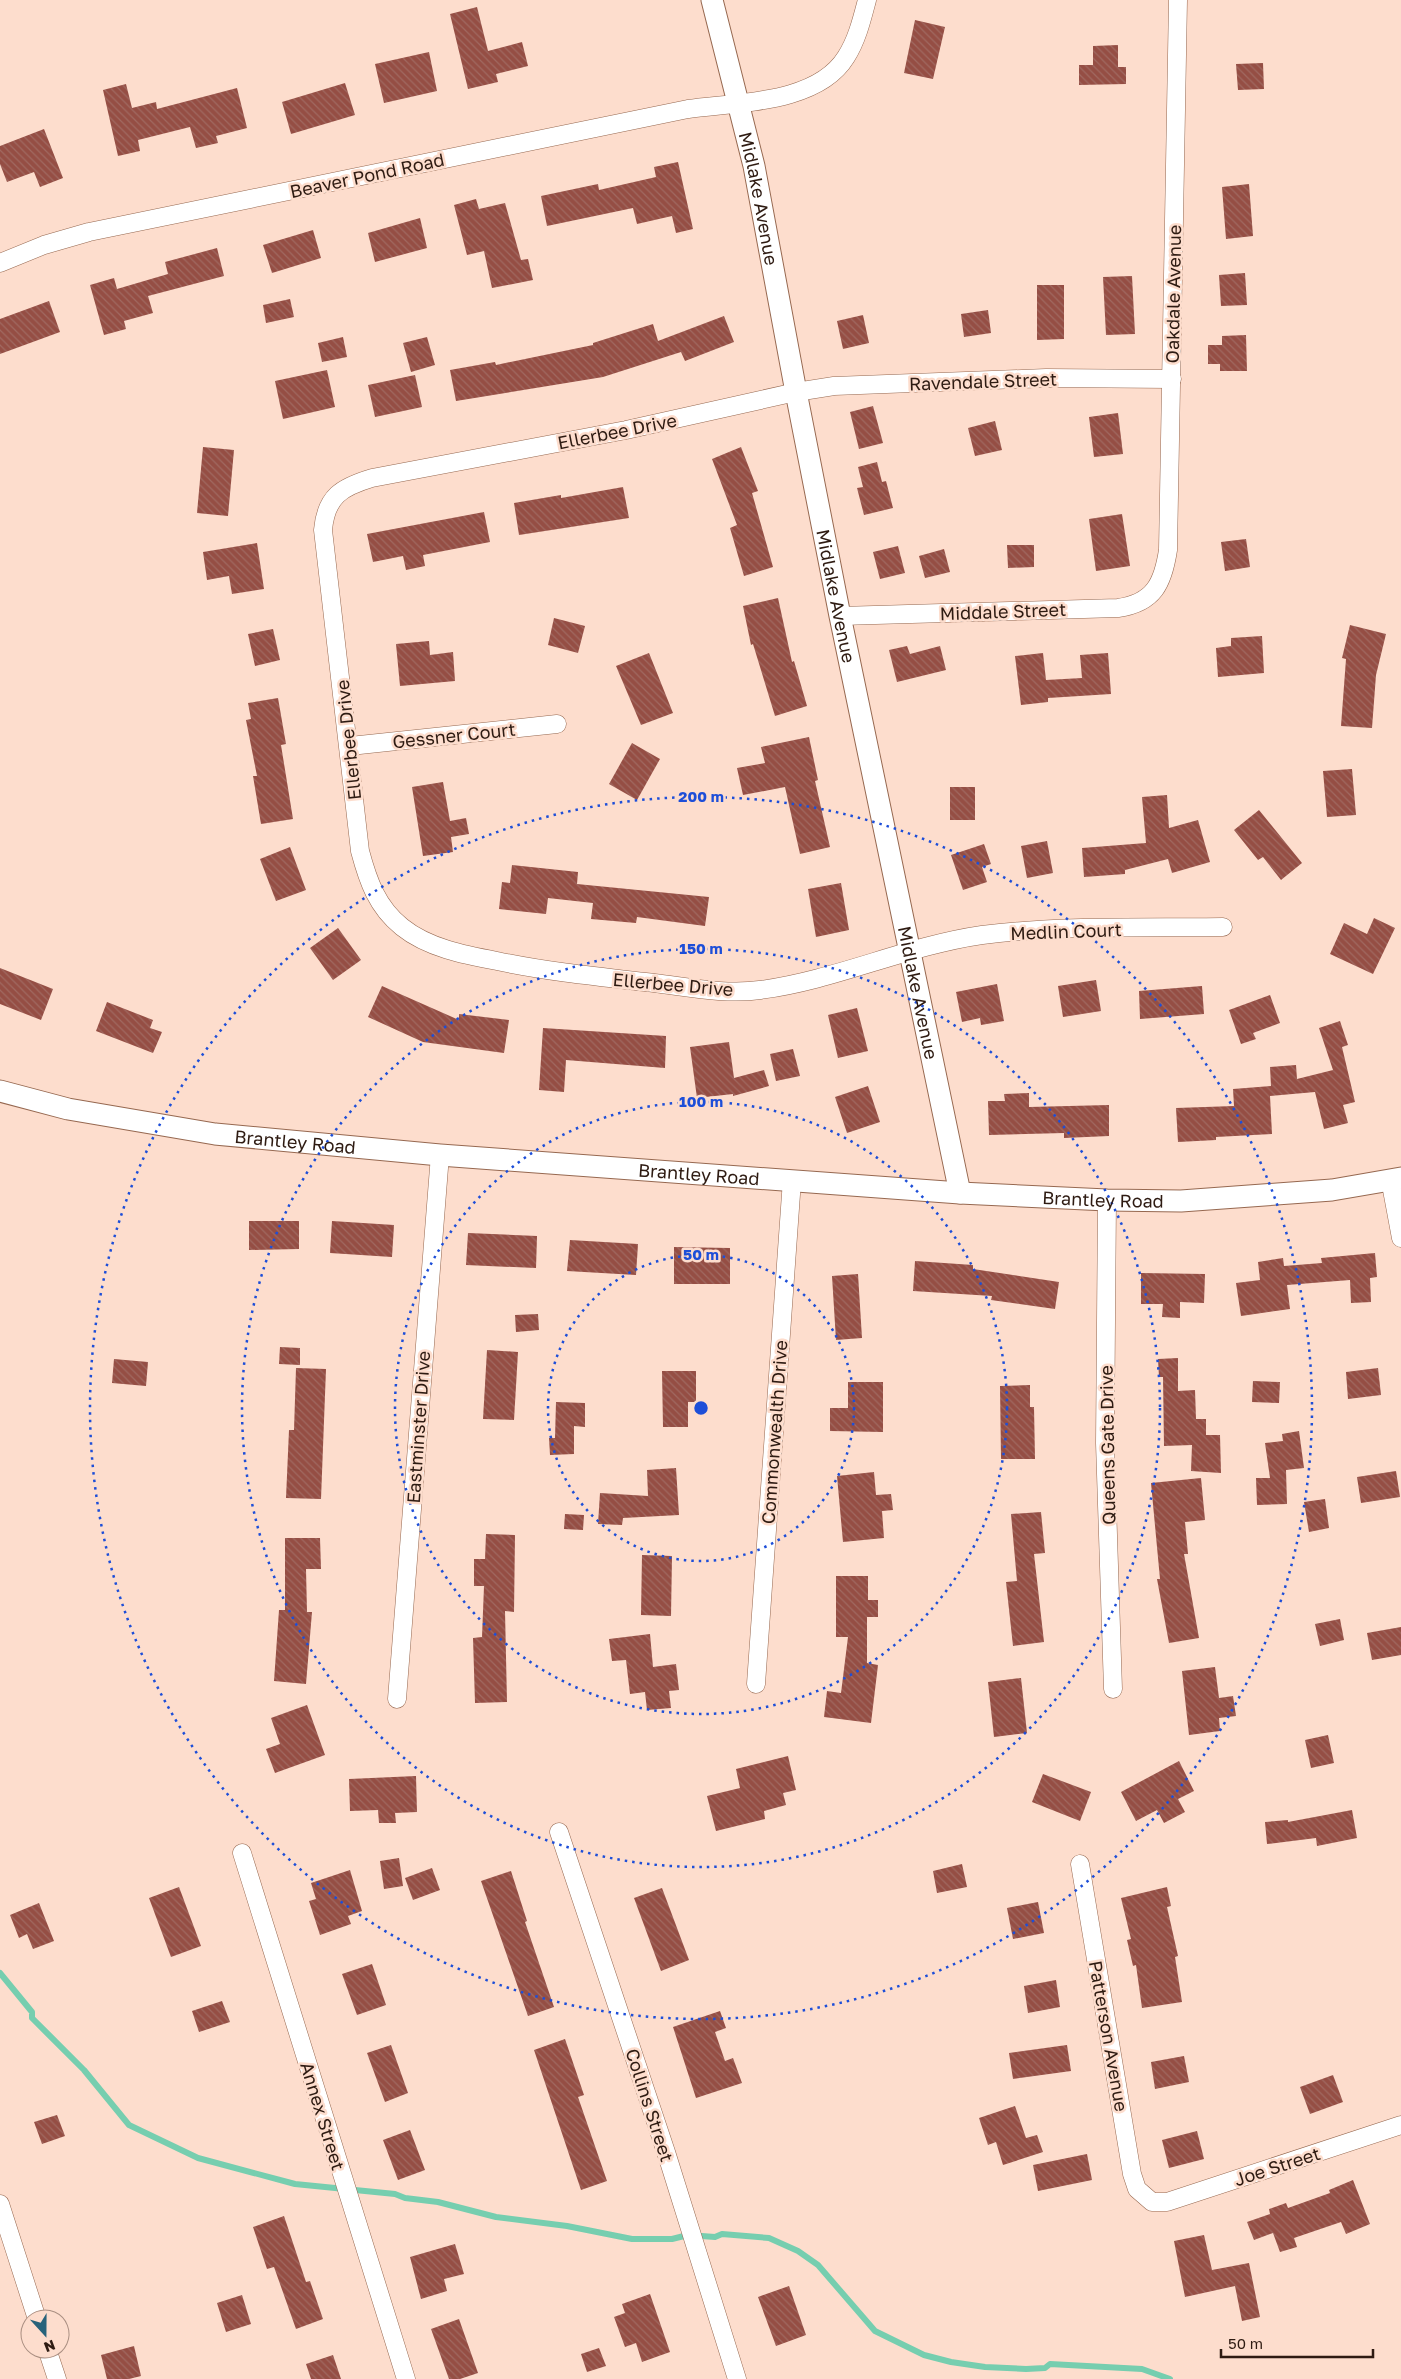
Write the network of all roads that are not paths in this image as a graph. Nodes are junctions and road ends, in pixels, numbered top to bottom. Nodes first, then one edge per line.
1 (712, 0) edge
2 (868, 0) edge
3 (1178, 0) edge
4 (738, 102) junction
5 (0, 264) edge
6 (1172, 379) junction
7 (796, 392) junction
8 (1158, 586) joint
9 (840, 616) junction
10 (558, 724) dead end
11 (350, 746) junction
12 (1224, 928) dead end
13 (910, 951) junction
14 (0, 1091) edge
15 (440, 1155) junction
16 (1396, 1178) edge
17 (792, 1180) junction
18 (960, 1193) junction
19 (1107, 1200) junction
20 (1401, 1238) edge
21 (756, 1684) dead end
22 (1113, 1689) dead end
23 (397, 1699) dead end
24 (559, 1832) dead end
25 (242, 1853) dead end
26 (1080, 1864) dead end
27 (1401, 2125) edge
28 (1152, 2202) joint
29 (0, 2204) edge
30 (4, 2230) edge
31 (33, 2309) edge
32 (50, 2359) edge
33 (56, 2379) edge
34 (406, 2379) edge
35 (736, 2379) edge

1 - 4 street, Midlake Avenue
2 - 4 street, Beaver Pond Road
3 - 6 street, Oakdale Avenue
4 - 5 street, Beaver Pond Road
4 - 7 street, Midlake Avenue
6 - 7 street, Ravendale Street
6 - 8 street, Oakdale Avenue
7 - 9 street, Midlake Avenue
7 - 11 street, Ellerbee Drive
8 - 9 street, Middale Street
9 - 13 street, Midlake Avenue
10 - 11 street, Gessner Court
11 - 13 street, Ellerbee Drive
12 - 13 street, Medlin Court
13 - 18 street, Midlake Avenue
14 - 15 street, Brantley Road
15 - 17 street, Brantley Road
15 - 23 street, Eastminster Drive
16 - 19 street, Brantley Road
16 - 20 street
17 - 18 street, Brantley Road
17 - 21 street, Commonwealth Drive
18 - 19 street, Brantley Road
19 - 22 street, Queens Gate Drive
24 - 35 street, Collins Street
25 - 34 street, Annex Street
26 - 28 street, Patterson Avenue
27 - 28 street, Joe Street
29 - 30 street
30 - 31 street
32 - 33 street

